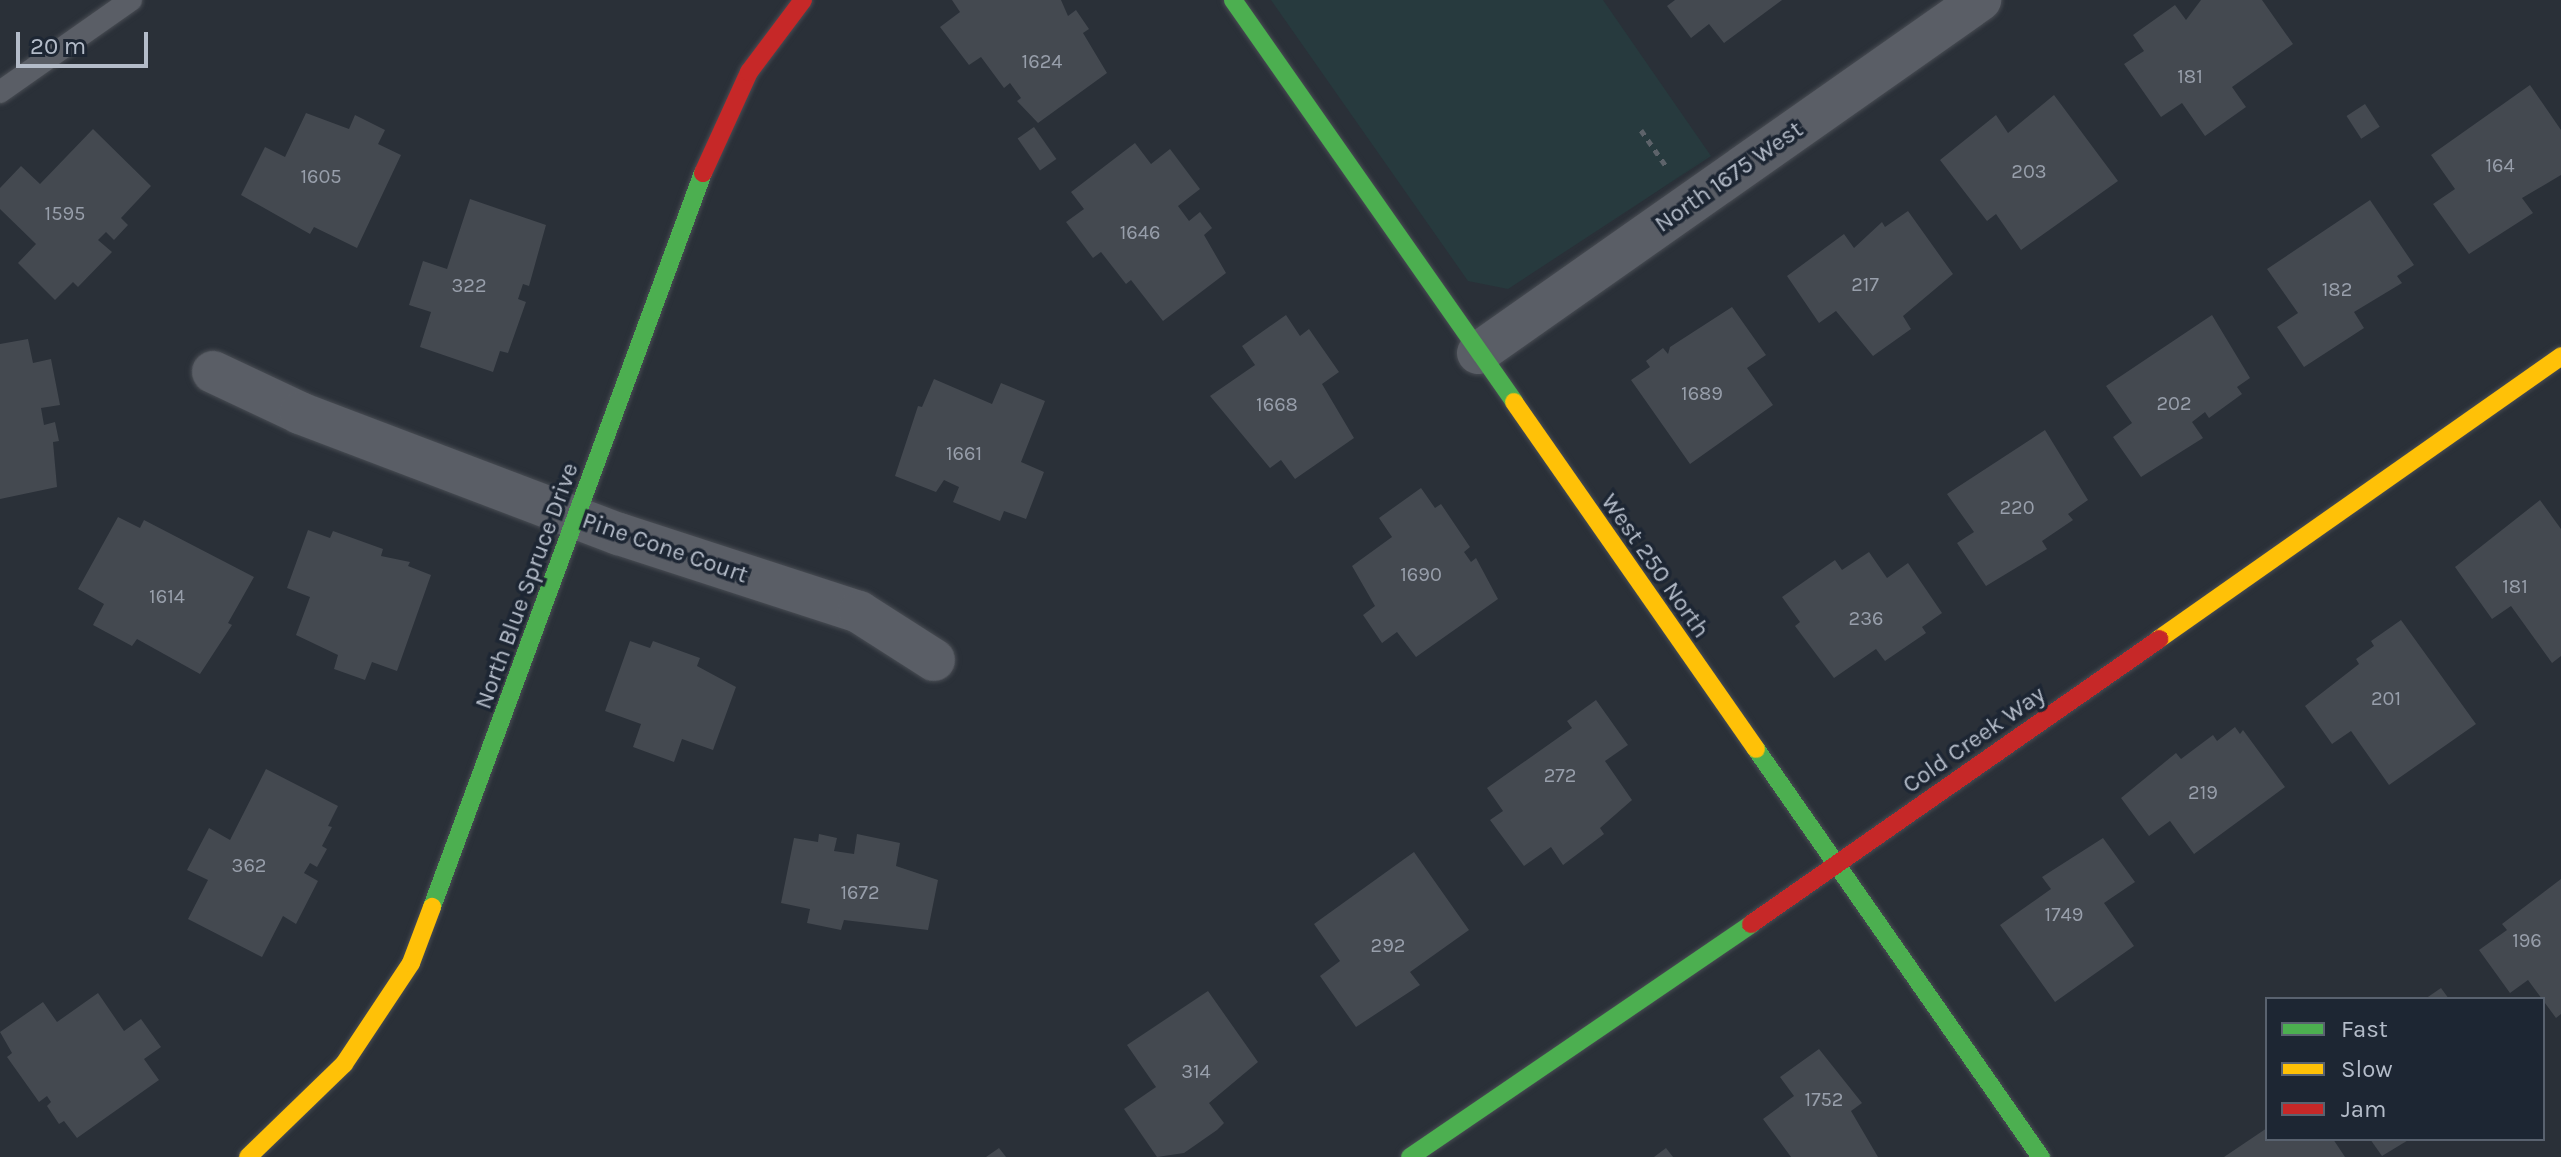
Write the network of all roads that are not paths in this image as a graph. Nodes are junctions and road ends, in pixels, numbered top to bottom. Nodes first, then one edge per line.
1 (131, 0) edge
2 (803, 0) edge
3 (1233, 0) edge
4 (1975, 2) edge
5 (0, 92) edge
6 (1478, 353) junction
7 (2561, 356) edge
8 (213, 372) dead end
9 (580, 519) junction
10 (934, 660) dead end
11 (1836, 866) junction
12 (248, 1157) edge
13 (1410, 1157) edge
14 (2041, 1157) edge

1 - 5 lane
2 - 9 street, North Blue Spruce Drive
3 - 6 street, West 250 North
4 - 6 street, North 1675 West
6 - 11 street, West 250 North
7 - 11 street, Cold Creek Way
8 - 9 street, Pine Cone Court
9 - 10 street, Pine Cone Court
9 - 12 street, North Blue Spruce Drive
11 - 13 street, Cold Creek Way
11 - 14 street, West 250 North

